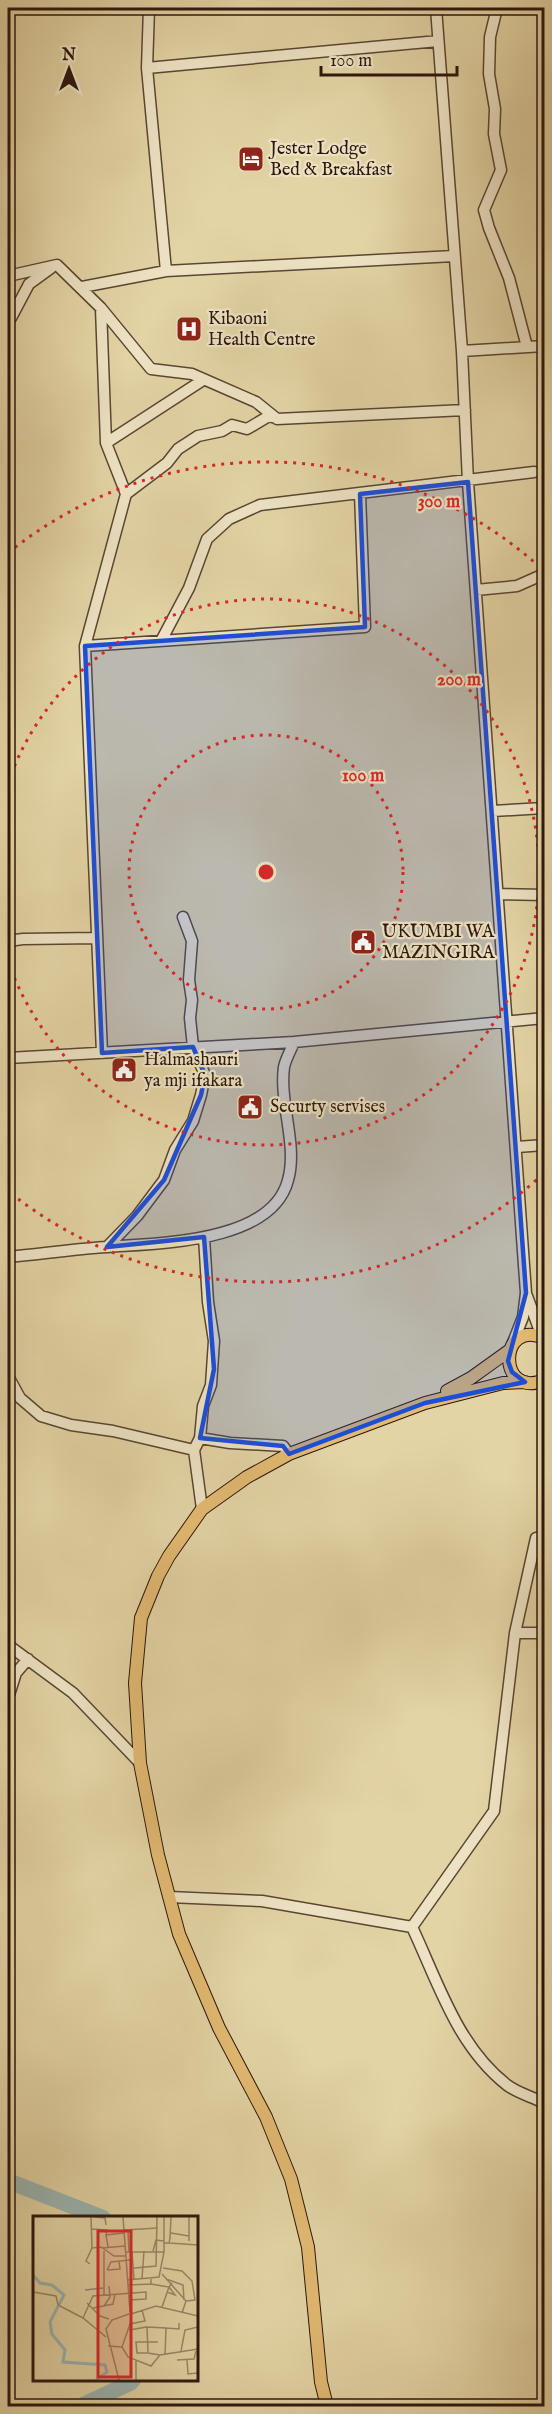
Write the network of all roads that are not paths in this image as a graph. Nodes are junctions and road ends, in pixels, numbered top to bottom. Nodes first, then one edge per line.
1 (149, 8) edge
2 (436, 8) edge
3 (497, 8) edge
4 (438, 41) junction
5 (147, 68) junction
6 (454, 256) junction
7 (57, 265) junction
8 (166, 271) junction
9 (8, 276) edge
10 (81, 287) junction
11 (101, 308) junction
12 (11, 318) dead end
13 (544, 346) edge
14 (527, 347) junction
15 (462, 351) junction
16 (203, 380) junction
17 (465, 410) junction
18 (277, 419) junction
19 (106, 443) junction
20 (534, 472) dead end
21 (468, 482) junction
22 (126, 494) junction
23 (360, 494) junction
24 (544, 574) edge
25 (476, 590) junction
26 (161, 641) junction
27 (85, 646) junction
28 (544, 808) edge
29 (493, 811) junction
30 (498, 894) junction
31 (544, 895) edge
32 (183, 916) dead end
33 (96, 938) junction
34 (8, 941) edge
35 (544, 1018) edge
36 (506, 1021) junction
37 (294, 1042) junction
38 (193, 1047) junction
39 (102, 1053) junction
40 (8, 1058) edge
41 (544, 1145) edge
42 (517, 1147) junction
43 (204, 1237) junction
44 (107, 1247) junction
45 (8, 1257) edge
46 (526, 1293) junction
47 (543, 1338) edge
48 (511, 1348) junction
49 (8, 1376) edge
50 (544, 1380) edge
51 (525, 1382) junction
52 (425, 1403) junction
53 (200, 1438) junction
54 (194, 1450) junction
55 (289, 1454) junction
56 (202, 1509) junction
57 (544, 1536) edge
58 (515, 1633) junction
59 (544, 1633) edge
60 (8, 1645) edge
61 (28, 1659) junction
62 (8, 1698) edge
63 (140, 1763) junction
64 (169, 1897) junction
65 (412, 1927) junction
66 (544, 2103) edge
67 (327, 2406) edge

1 - 5 street
2 - 4 street
3 - 14 street
4 - 5 street
4 - 6 street
5 - 8 street
6 - 8 street
6 - 15 street
7 - 9 street
7 - 10 street
7 - 12 street
8 - 10 street
10 - 11 street
11 - 16 street
11 - 19 street
13 - 14 street
14 - 15 street
15 - 17 street
16 - 18 street
16 - 19 street
17 - 18 street
17 - 21 street
18 - 22 street
19 - 22 street
20 - 21 street
21 - 23 street
21 - 25 street
22 - 27 street
23 - 26 street
23 - 26 street
24 - 25 street
25 - 29 street
26 - 27 street
27 - 33 street
28 - 29 street
29 - 30 street
30 - 31 street
30 - 36 street
32 - 38 street
33 - 34 street
33 - 39 street
35 - 36 street
36 - 37 street
36 - 42 street
37 - 38 street
37 - 43 street
38 - 39 street
38 - 44 street
39 - 40 street
41 - 42 street
42 - 46 street
43 - 44 street
43 - 53 street
44 - 45 street
46 - 47 street
46 - 48 street
47 - 48 main road
48 - 51 main road
48 - 52 main road
49 - 54 street
50 - 51 main road
51 - 52 main road
52 - 55 main road
53 - 54 street
53 - 55 street
54 - 56 street
55 - 56 main road
56 - 63 main road
57 - 58 street
58 - 59 street
58 - 65 street
60 - 61 street
61 - 62 street
61 - 63 street
63 - 64 main road
64 - 65 street
64 - 67 main road
65 - 66 street

